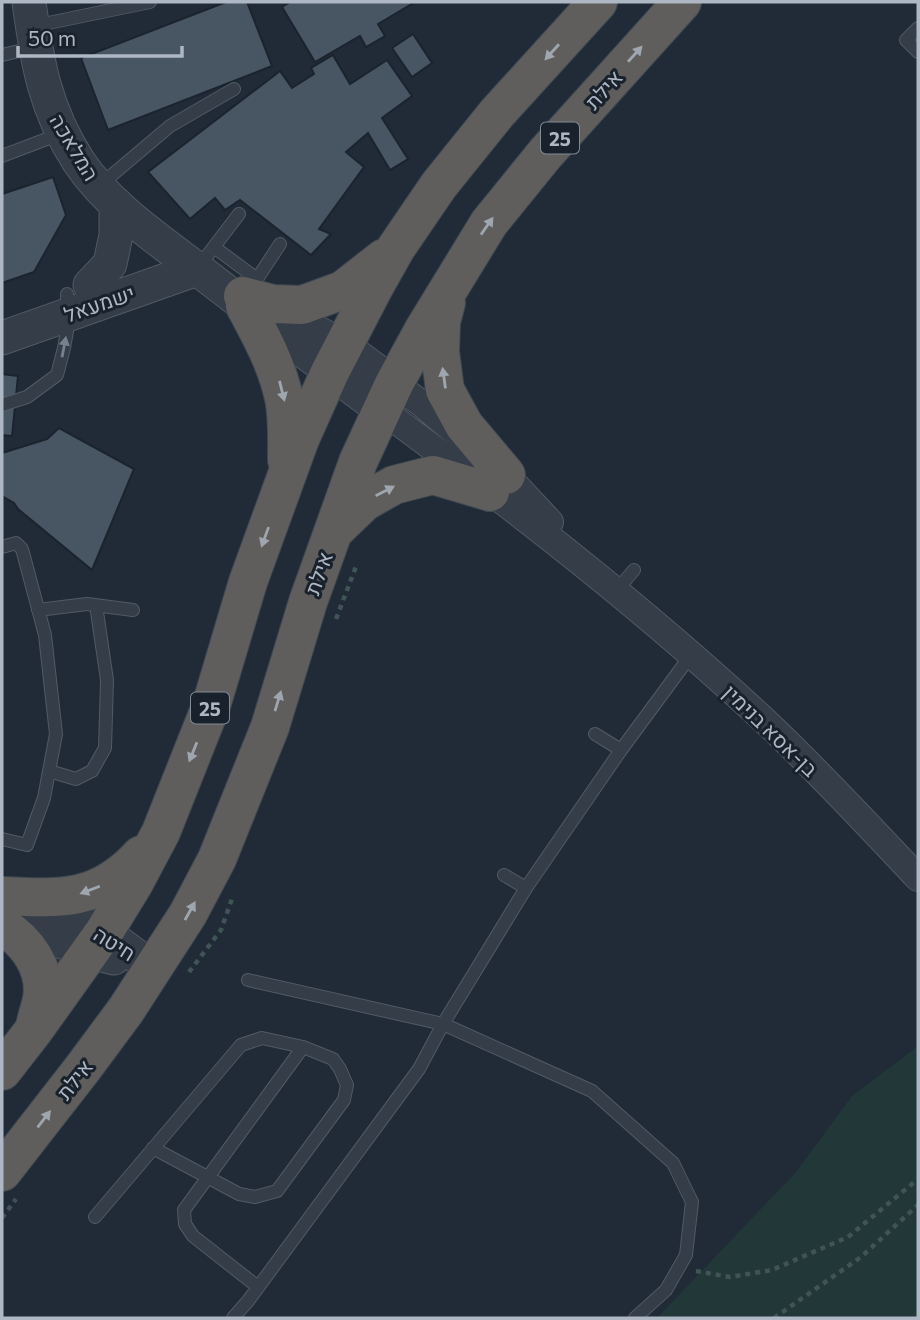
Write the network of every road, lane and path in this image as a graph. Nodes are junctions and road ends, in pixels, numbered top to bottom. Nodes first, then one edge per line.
1 (150, 2) edge
2 (598, 2) edge
3 (682, 2) edge
4 (32, 25) edge
5 (918, 28) edge
6 (918, 52) edge
7 (2, 55) edge
8 (234, 89) dead end
9 (62, 133) junction
10 (2, 156) edge
11 (107, 195) junction
12 (239, 214) dead end
13 (280, 244) dead end
14 (396, 248) junction
15 (215, 276) junction
16 (450, 284) junction
17 (75, 298) junction
18 (2, 318) edge
19 (2, 338) edge
20 (336, 359) junction
21 (388, 397) junction
22 (2, 405) edge
23 (288, 472) junction
24 (498, 484) junction
25 (332, 533) junction
26 (2, 547) edge
27 (634, 570) dead end
28 (616, 592) junction
29 (96, 605) junction
30 (38, 610) junction
31 (133, 610) dead end
32 (691, 655) junction
33 (595, 734) dead end
34 (621, 750) junction
35 (49, 771) junction
36 (161, 832) junction
37 (2, 839) edge
38 (503, 875) dead end
39 (918, 878) edge
40 (526, 888) junction
41 (2, 909) edge
42 (97, 942) junction
43 (154, 969) junction
44 (248, 980) dead end
45 (443, 1024) junction
46 (34, 1030) junction
47 (303, 1047) junction
48 (2, 1071) edge
49 (153, 1148) junction
50 (2, 1172) edge
51 (207, 1178) junction
52 (918, 1179) edge
53 (918, 1205) edge
54 (95, 1217) dead end
55 (678, 1268) junction
56 (258, 1287) junction
57 (233, 1318) edge
58 (635, 1318) edge
59 (774, 1318) edge

1 - 4 lane
2 -> 14 highway, 25
16 -> 3 highway, אילת / 25
4 - 7 lane
4 - 9 street, המלאכה
5 - 6 lane
8 - 11 lane
9 - 10 lane
9 - 11 street, המלאכה
11 - 15 street, המלאכה
11 - 17 street
12 - 15 lane
13 - 15 lane
14 - 15 highway
14 - 20 highway, 25
15 - 17 street, ישמעאל
15 - 20 street, המלאכה
15 -> 23 highway
16 - 21 highway, אילת / 25
24 -> 16 highway
17 - 18 street, ישמעאל
17 - 19 street, ישמעאל
22 -> 17 lane
20 - 21 street, בן-אסא בנימין
20 - 23 highway, 25
21 - 24 street, בן-אסא בנימין
21 - 25 highway, אילת / 25
23 -> 36 highway, 25
25 -> 24 highway
24 - 28 street, בן-אסא בנימין
43 -> 25 highway, אילת / 25
26 - 30 lane
27 - 28 lane
28 - 32 street, בן-אסא בנימין
29 - 30 lane
29 - 31 lane
29 - 35 lane
30 - 35 lane
32 - 34 lane
32 - 39 street, בן-אסא בנימין
33 - 34 lane
34 - 40 lane
35 - 37 lane
36 -> 41 highway
36 - 42 highway, 25
38 - 40 lane
40 - 45 lane
41 - 42 street, חיטה
41 - 46 highway
42 - 43 street, חיטה
42 - 46 highway, 25
50 -> 43 highway, אילת / 25
44 - 45 lane
45 - 55 lane
45 - 56 lane
46 - 48 highway, 25
47 - 49 lane
47 - 51 lane
47 - 51 lane
49 - 51 lane
49 - 54 lane
51 - 56 lane
52 - 55 path
53 - 59 path
55 - 58 lane
56 - 57 lane

